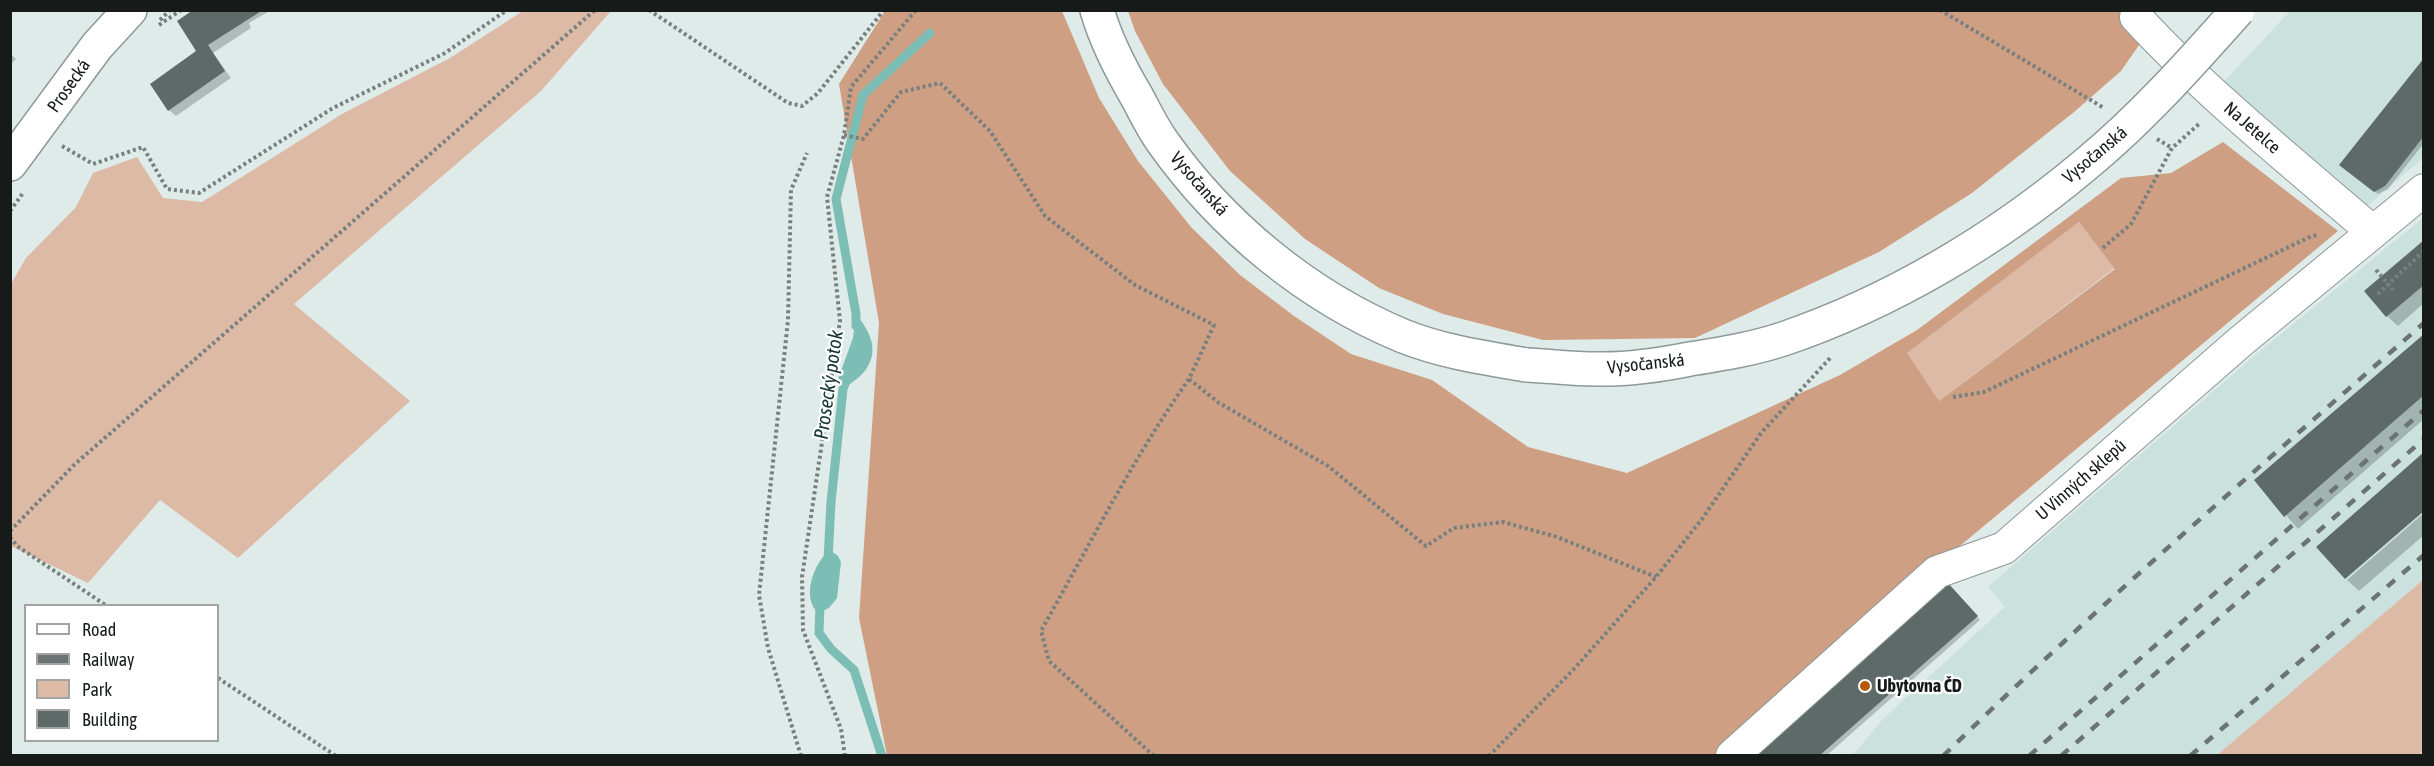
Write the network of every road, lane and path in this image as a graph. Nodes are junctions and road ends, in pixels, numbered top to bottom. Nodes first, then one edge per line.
1 (181, 10) edge
2 (507, 10) edge
3 (595, 10) edge
4 (650, 10) edge
5 (884, 10) edge
6 (905, 10) edge
7 (916, 10) edge
8 (1097, 10) edge
9 (1940, 10) edge
10 (2238, 10) edge
11 (910, 17) junction
12 (2136, 17) dead end
13 (143, 19) edge
14 (2224, 103) junction
15 (2096, 116) dead end
16 (843, 135) junction
17 (57, 144) dead end
18 (807, 153) dead end
19 (10, 164) edge
20 (2424, 189) edge
21 (2373, 232) junction
22 (2322, 235) dead end
23 (2103, 248) dead end
24 (2424, 251) edge
25 (2388, 284) junction
26 (2393, 290) dead end
27 (2378, 294) dead end
28 (1839, 349) dead end
29 (1189, 379) junction
30 (1953, 397) dead end
31 (10, 531) edge
32 (10, 537) edge
33 (1656, 577) junction
34 (104, 604) edge
35 (219, 679) edge
36 (336, 756) edge
37 (801, 756) edge
38 (845, 756) edge
39 (1154, 756) edge
40 (1489, 756) edge
41 (1732, 756) edge

1 - 13 path
2 - 17 path
3 - 31 path
4 - 5 path
6 - 11 path
7 - 11 path
8 - 10 main road, Vysočanská, bridge
9 - 15 path
11 - 16 path
12 - 14 street, Na Jetelce
13 - 19 main road, Prosecká
14 - 21 street, Na Jetelce
14 - 23 path
16 - 29 path
16 - 38 path
18 - 37 path
20 - 21 street, U Vinných sklepů
21 - 41 street, U Vinných sklepů
22 - 30 path
24 - 25 path
25 - 26 path
25 - 27 path
28 - 33 path
29 - 33 path
29 - 39 path
32 - 34 path
33 - 40 path
35 - 36 path

